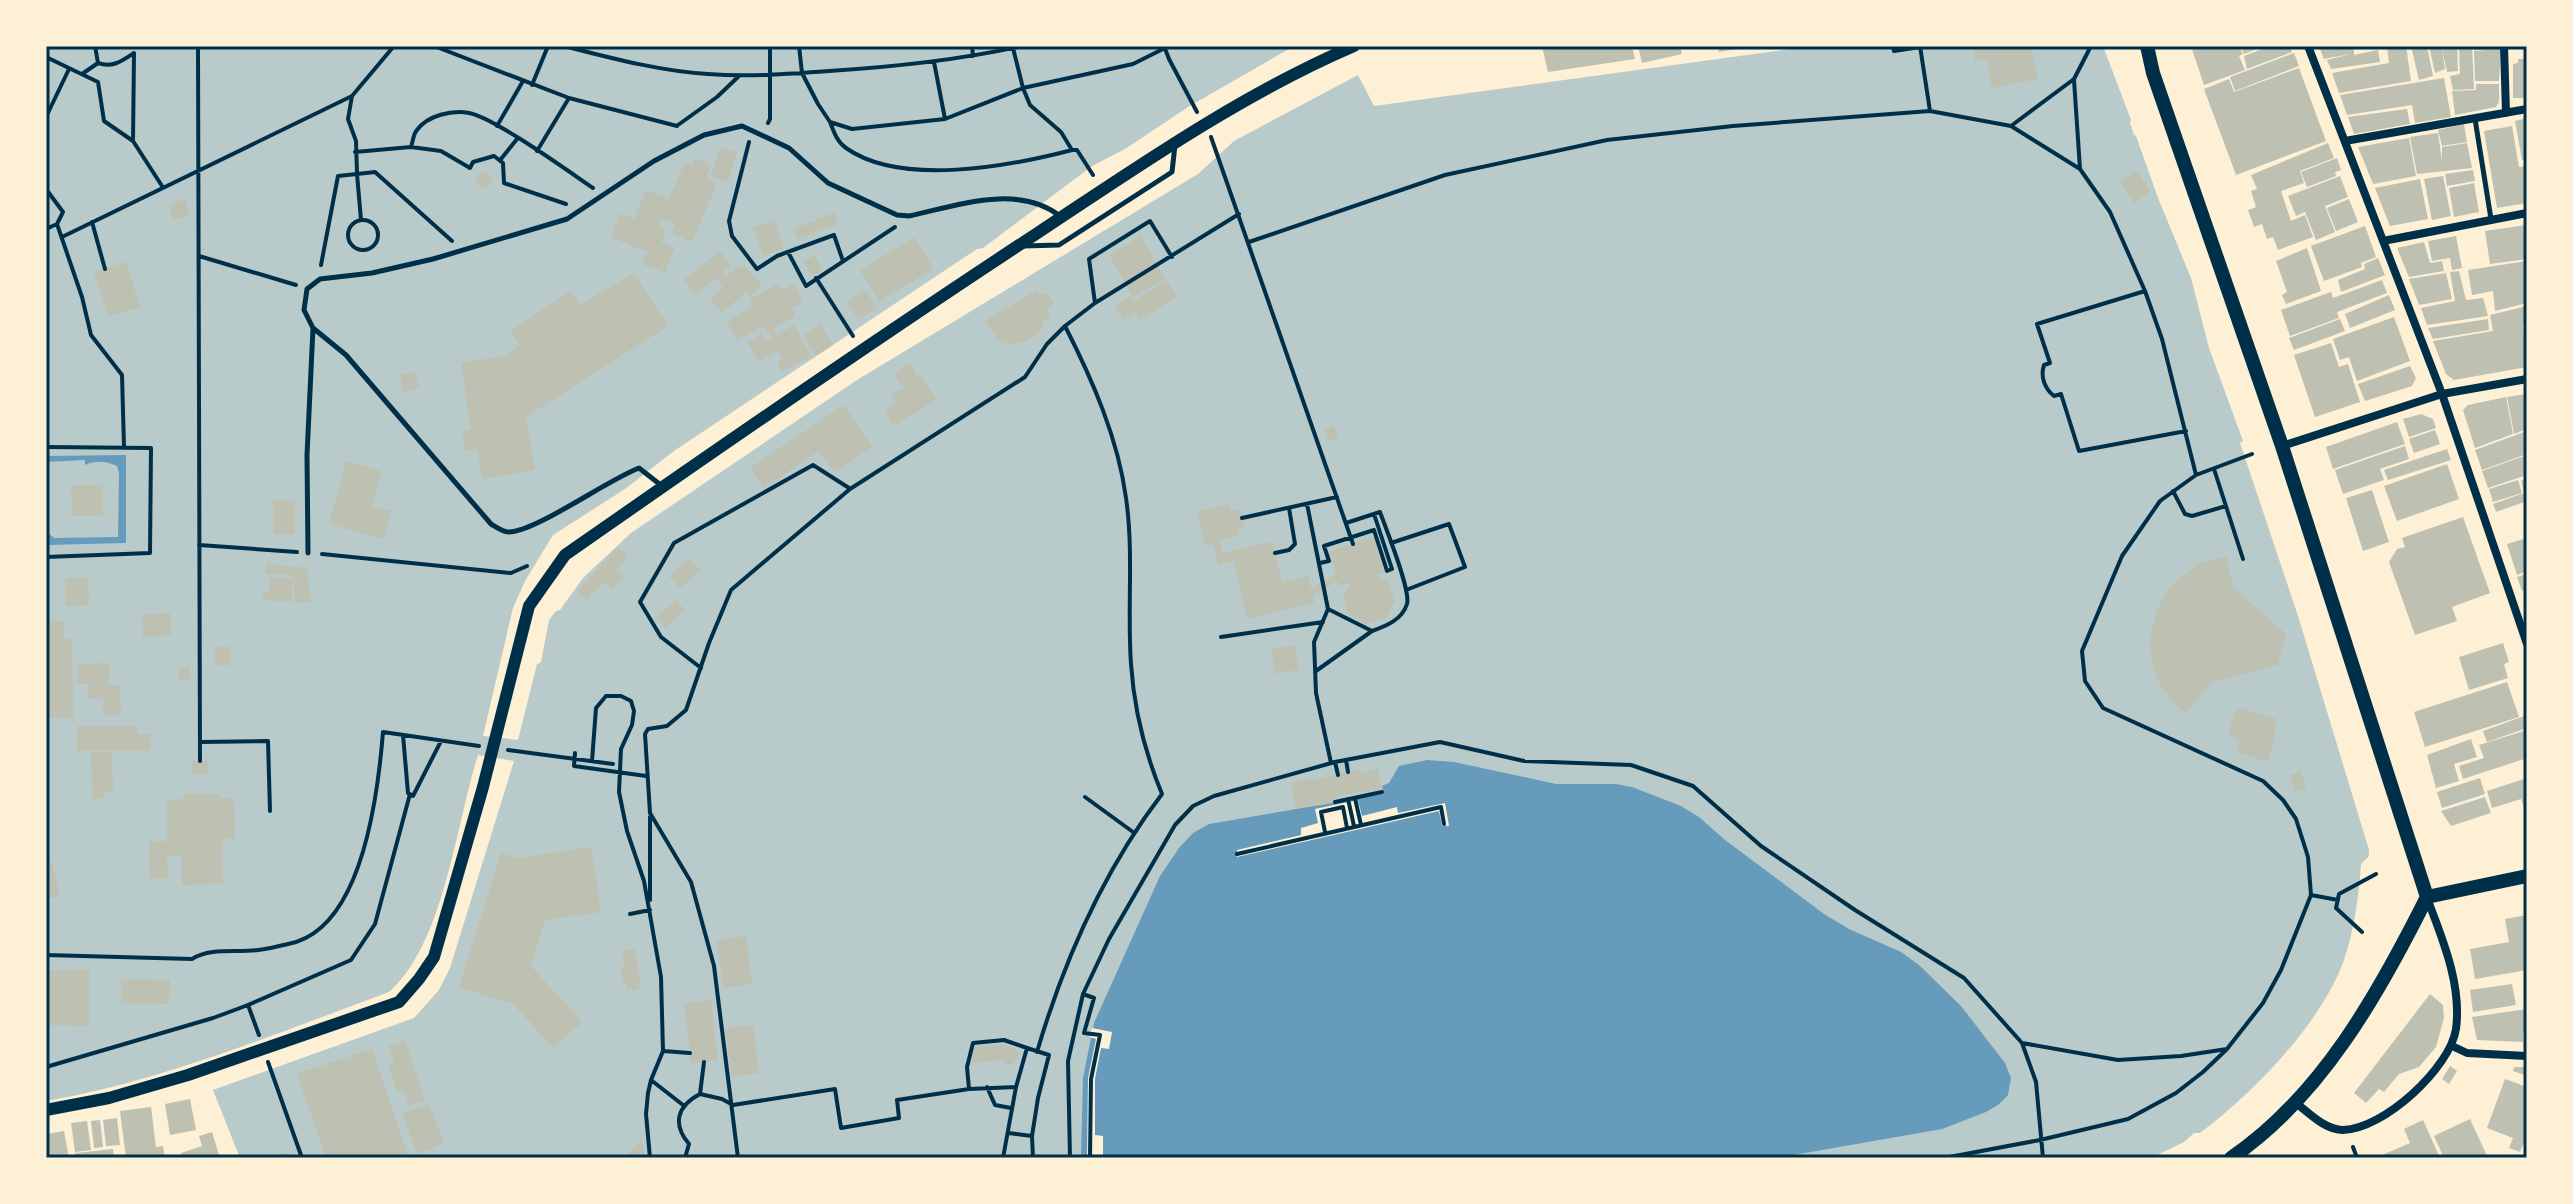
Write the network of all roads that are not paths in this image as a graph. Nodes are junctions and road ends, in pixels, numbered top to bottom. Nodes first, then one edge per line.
1 (1354, 46) edge
2 (2147, 46) edge
3 (2308, 46) edge
4 (2504, 46) edge
5 (2527, 109) edge
6 (2506, 113) junction
7 (2475, 118) junction
8 (2345, 141) junction
9 (1175, 145) junction
10 (2527, 213) edge
11 (1061, 217) junction
12 (2492, 220) junction
13 (2383, 241) junction
14 (1015, 247) junction
15 (313, 328) junction
16 (2527, 379) edge
17 (2442, 394) junction
18 (2282, 446) junction
19 (662, 486) junction
20 (308, 553) road end
21 (2527, 609) edge
22 (2516, 612) junction
23 (2527, 644) edge
24 (2527, 876) edge
25 (2427, 897) junction
26 (2452, 1046) junction
27 (2527, 1056) edge
28 (2296, 1103) junction
29 (46, 1110) edge
30 (2231, 1158) edge

1 - 9 street
2 - 18 main road
3 - 8 street
4 - 6 street
5 - 6 street
6 - 7 street
7 - 8 street
7 - 12 lane
8 - 13 street
9 - 11 street
9 - 14 lane
10 - 12 street
11 - 14 street
11 - 15 lane
12 - 13 street
13 - 17 street
14 - 19 street
15 - 19 lane
15 - 20 lane
16 - 17 street
17 - 18 street
17 - 22 street
18 - 25 main road
19 - 29 street
21 - 22 street
22 - 23 street
24 - 25 main road
25 - 26 street
25 - 28 main road
26 - 27 street
26 - 28 street
28 - 30 main road

